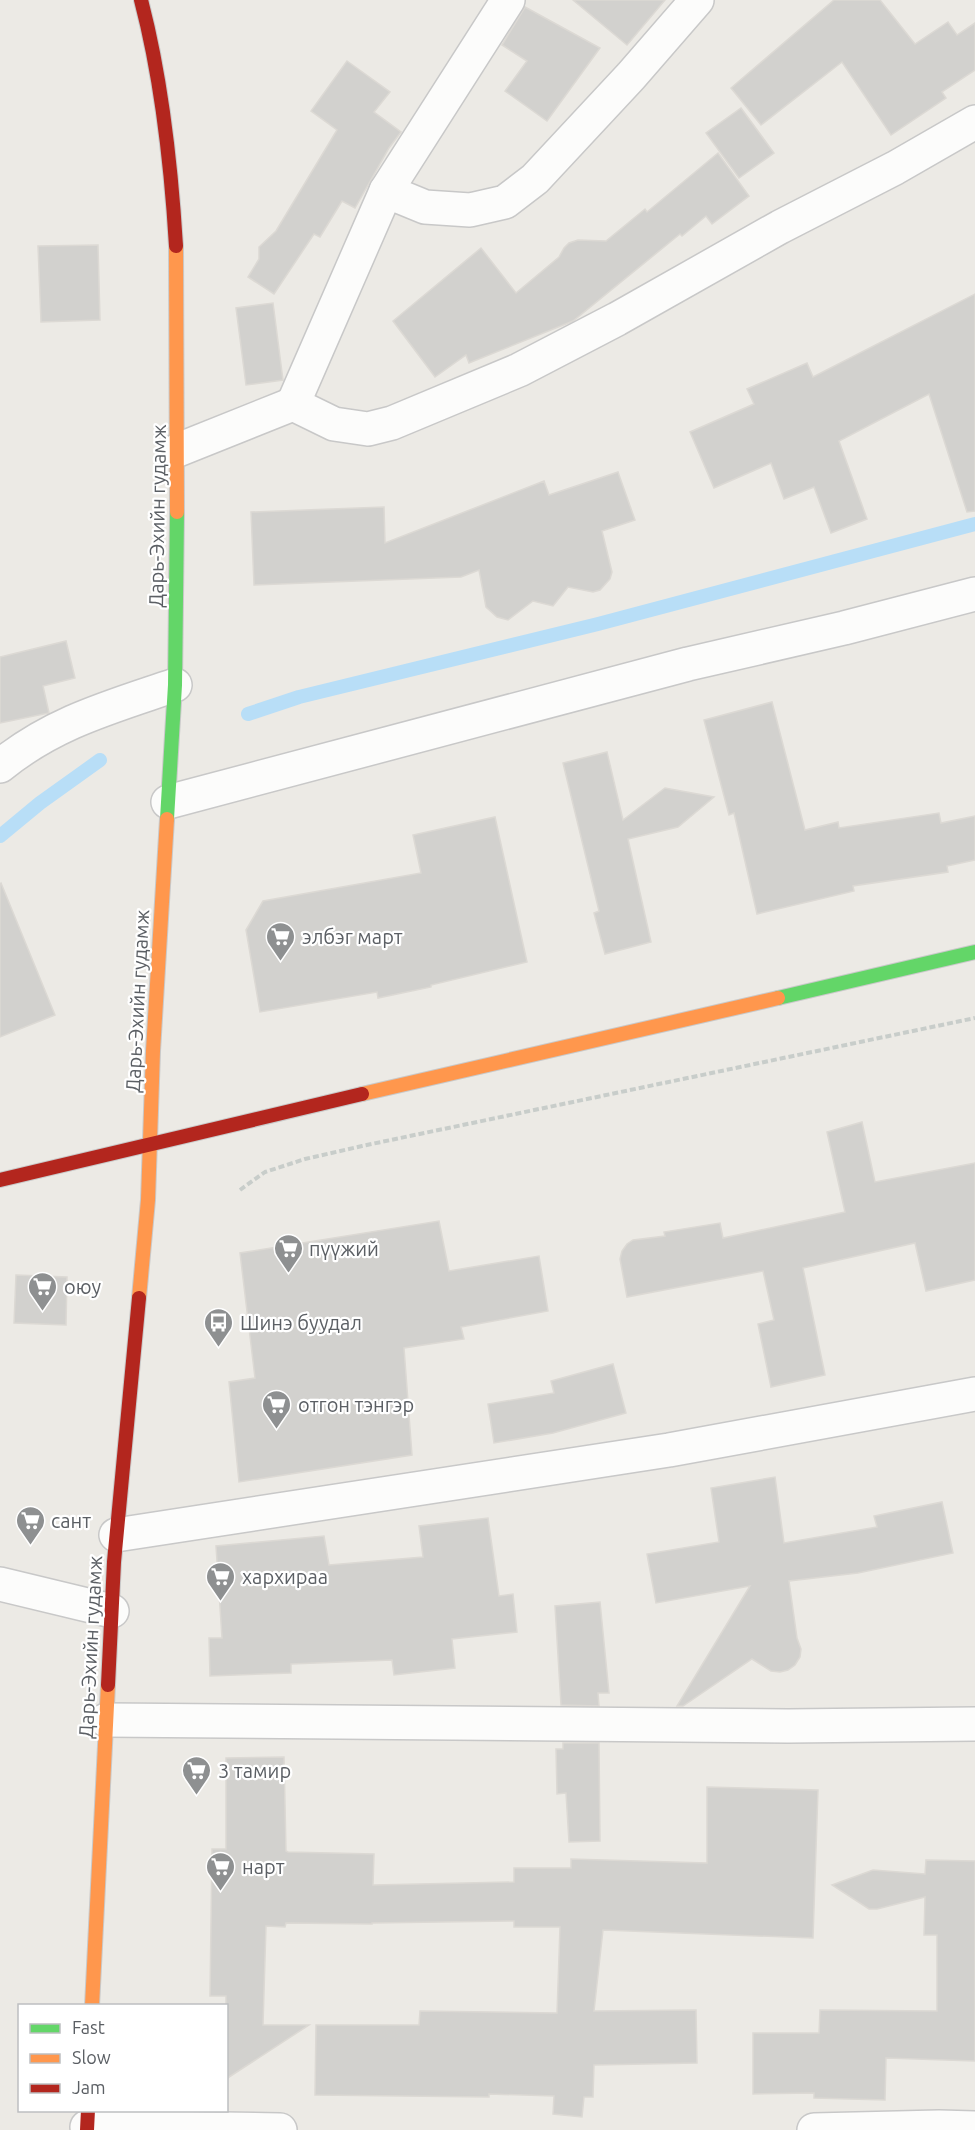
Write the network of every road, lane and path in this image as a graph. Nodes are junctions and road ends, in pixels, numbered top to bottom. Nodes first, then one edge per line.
1 (141, 0) edge
2 (508, 0) edge
3 (698, 0) edge
4 (975, 122) edge
5 (386, 191) junction
6 (293, 404) junction
7 (178, 450) junction
8 (975, 594) edge
9 (174, 685) junction
10 (0, 766) edge
11 (168, 802) junction
12 (975, 952) edge
13 (975, 1018) edge
14 (150, 1143) junction
15 (0, 1180) edge
16 (240, 1190) dead end
17 (975, 1394) edge
18 (116, 1534) junction
19 (0, 1584) edge
20 (112, 1611) junction
21 (106, 1720) junction
22 (975, 1724) edge
23 (93, 2004) edge
24 (87, 2122) edge
25 (975, 2128) edge
26 (280, 2130) edge
27 (814, 2130) edge

1 - 7 main road, Дарь-Эхийн гудамж
2 - 5 street
3 - 5 street
4 - 6 street
5 - 6 street
6 - 7 street
7 - 9 main road, Дарь-Эхийн гудамж
8 - 11 street
9 - 10 street
9 - 11 main road, Дарь-Эхийн гудамж
11 - 14 main road, Дарь-Эхийн гудамж
12 - 14 main road
13 - 16 path
14 - 15 main road
14 - 18 main road, Дарь-Эхийн гудамж
17 - 18 street
18 - 20 main road, Дарь-Эхийн гудамж
19 - 20 street
20 - 21 main road, Дарь-Эхийн гудамж
21 - 22 street
21 - 23 main road, Дарь-Эхийн гудамж
24 - 26 street
25 - 27 street

